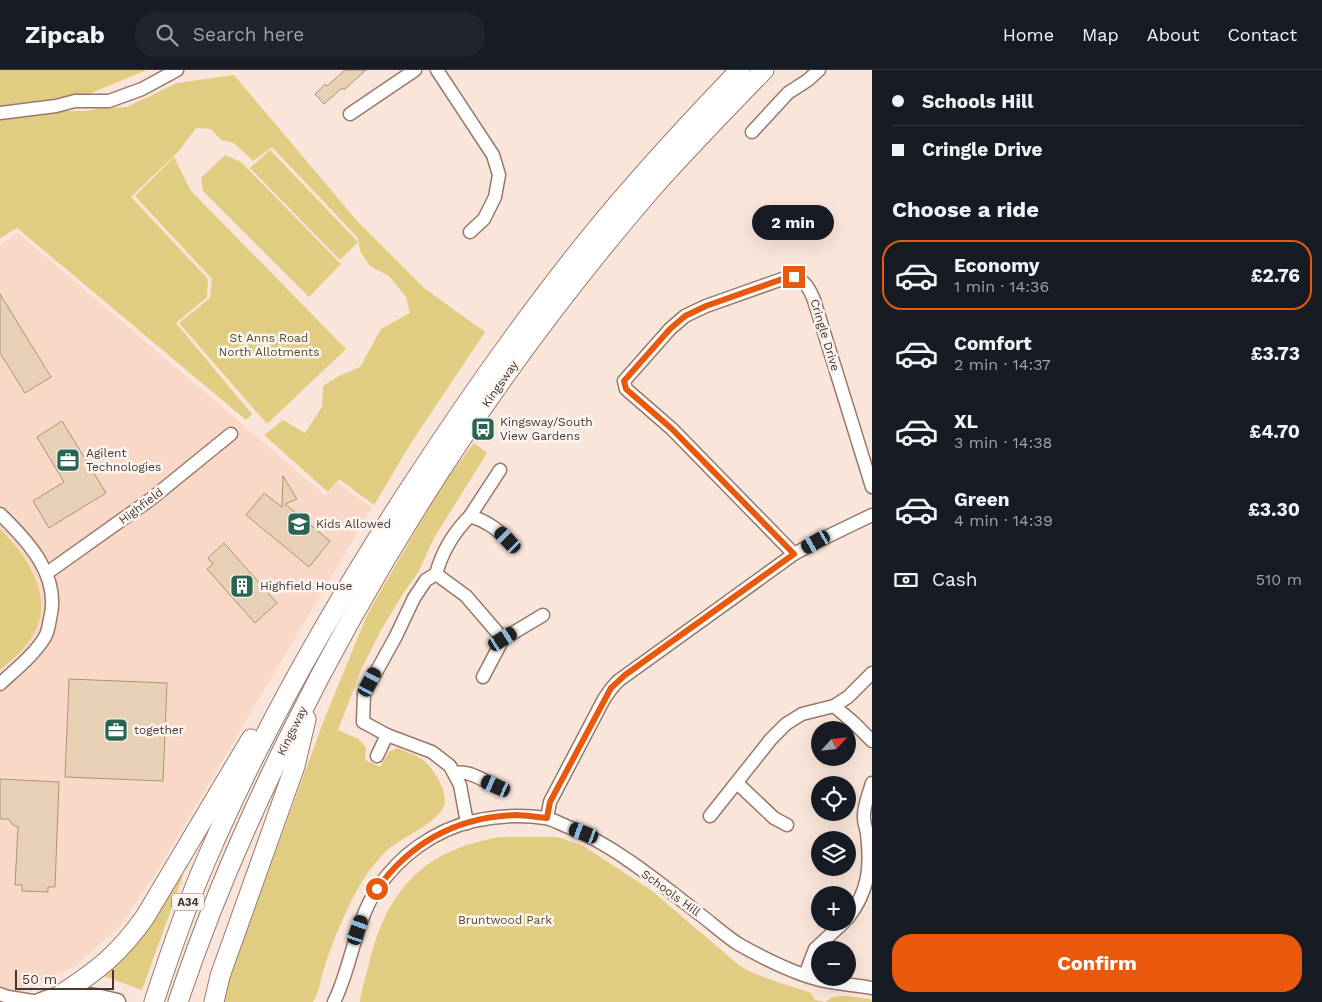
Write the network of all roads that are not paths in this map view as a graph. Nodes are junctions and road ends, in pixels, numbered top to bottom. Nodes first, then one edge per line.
1 (177, 70) edge
2 (415, 70) edge
3 (437, 70) edge
4 (740, 70) edge
5 (764, 70) edge
6 (819, 70) edge
7 (0, 114) edge
8 (350, 114) dead end
9 (752, 132) dead end
10 (470, 232) dead end
11 (228, 437) dead end
12 (500, 470) dead end
13 (872, 487) edge
14 (0, 514) edge
15 (872, 515) edge
16 (470, 516) junction
17 (508, 540) dead end
18 (794, 554) junction
19 (47, 573) junction
20 (436, 574) junction
21 (543, 615) dead end
22 (503, 639) junction
23 (872, 673) edge
24 (296, 676) junction
25 (483, 677) dead end
26 (0, 684) edge
27 (313, 688) junction
28 (834, 706) junction
29 (387, 735) junction
30 (872, 742) edge
31 (377, 756) dead end
32 (455, 773) junction
33 (737, 783) junction
34 (872, 783) edge
35 (496, 786) dead end
36 (710, 816) dead end
37 (547, 818) junction
38 (467, 823) junction
39 (787, 824) dead end
40 (856, 906) edge
41 (835, 931) edge
42 (805, 975) junction
43 (872, 988) edge
44 (0, 994) edge
45 (60, 995) junction
46 (39, 1002) edge
47 (117, 1002) edge
48 (154, 1002) edge
49 (178, 1002) edge
50 (214, 1002) edge
51 (334, 1002) edge

1 - 7 street
2 - 8 street
3 - 10 street
4 - 24 highway, Kingsway / A34
5 - 27 highway, Kingsway / A34
6 - 9 street
11 - 19 street, Highfield
12 - 16 street
13 - 18 street, Cringle Drive
14 - 19 street
15 - 18 street
16 - 17 street
16 - 20 street
18 - 37 street
19 - 26 street
20 - 22 street
20 - 29 street
21 - 22 street
22 - 25 street
23 - 28 street
24 - 45 highway
24 - 48 highway, Kingsway / A34
27 - 49 highway, Kingsway / A34
27 - 50 highway
28 - 30 street
28 - 33 street
29 - 31 street
29 - 32 street
32 - 35 street
32 - 38 street
33 - 36 street
33 - 39 street
34 - 40 street
37 - 38 street, Schools Hill
37 - 42 street, Schools Hill
38 - 51 street, Schools Hill
41 - 42 street
42 - 43 street, Schools Hill
44 - 46 street
45 - 46 main road
45 - 47 main road

